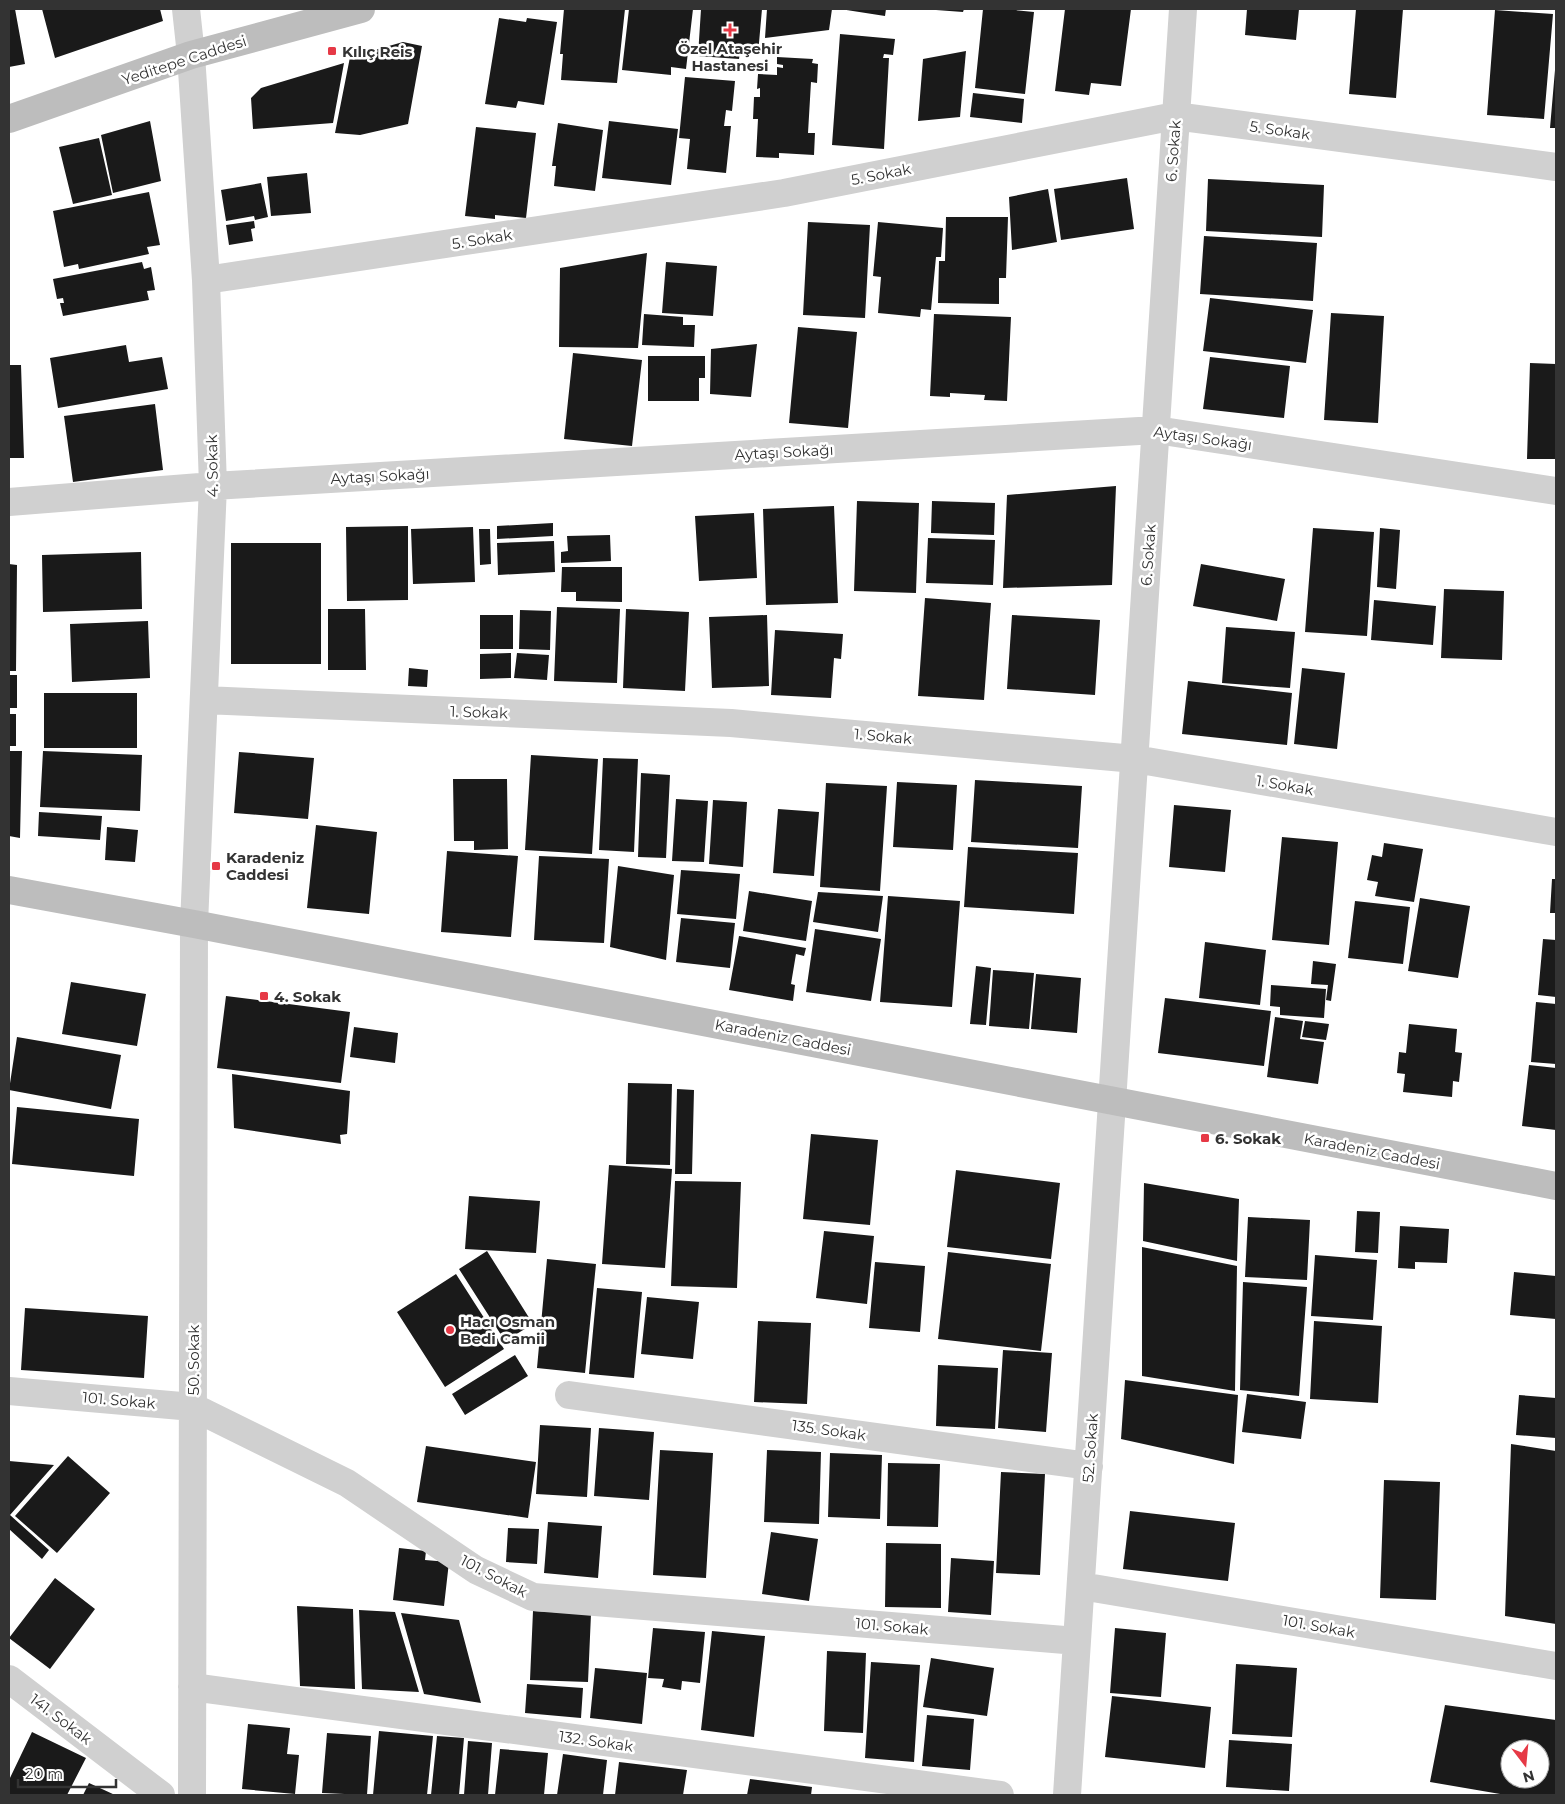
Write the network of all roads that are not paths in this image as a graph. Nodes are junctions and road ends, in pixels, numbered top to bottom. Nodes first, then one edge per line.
1 (186, 9) edge
2 (361, 9) edge
3 (1183, 9) edge
4 (191, 55) junction
5 (1175, 116) junction
6 (9, 119) edge
7 (1556, 167) edge
8 (206, 280) junction
9 (1156, 430) junction
10 (213, 486) junction
11 (1556, 491) edge
12 (9, 502) edge
13 (204, 700) junction
14 (1135, 759) junction
15 (1556, 832) edge
16 (9, 890) edge
17 (194, 924) junction
18 (1113, 1101) junction
19 (1556, 1186) edge
20 (9, 1391) edge
21 (569, 1395) dead end
22 (193, 1407) junction
23 (1089, 1466) junction
24 (1081, 1586) junction
25 (1077, 1641) junction
26 (1556, 1666) edge
27 (9, 1680) edge
28 (192, 1687) junction
29 (161, 1795) edge
30 (192, 1795) edge
31 (1000, 1795) edge
32 (1067, 1795) edge

1 - 4 street, 4. Sokak
2 - 4 street, Yeditepe Caddesi
3 - 5 street, 6. Sokak
4 - 6 street, Yeditepe Caddesi
4 - 8 street, 4. Sokak
5 - 7 street, 5. Sokak
5 - 8 street, 5. Sokak
5 - 9 street, 6. Sokak
8 - 10 street, 4. Sokak
9 - 10 street, Aytaşı Sokağı
9 - 11 street, Aytaşı Sokağı
9 - 14 street, 6. Sokak
10 - 12 street, Aytaşı Sokağı
10 - 13 street, 4. Sokak
13 - 14 street, 1. Sokak
13 - 17 street, 4. Sokak
14 - 15 street, 1. Sokak
14 - 18 street, 6. Sokak
16 - 17 street, Karadeniz Caddesi
17 - 18 street, Karadeniz Caddesi
17 - 22 street, 50. Sokak
18 - 19 street, Karadeniz Caddesi
18 - 23 street, 52. Sokak
20 - 22 street, 101. Sokak
21 - 23 street, 135. Sokak
22 - 25 street, 101. Sokak
22 - 28 street, 50. Sokak
23 - 24 street, 52. Sokak
24 - 25 street, 52. Sokak
24 - 26 street, 101. Sokak
25 - 32 street, 52. Sokak
27 - 29 street, 141. Sokak
28 - 30 street, 50. Sokak
28 - 31 street, 132. Sokak

